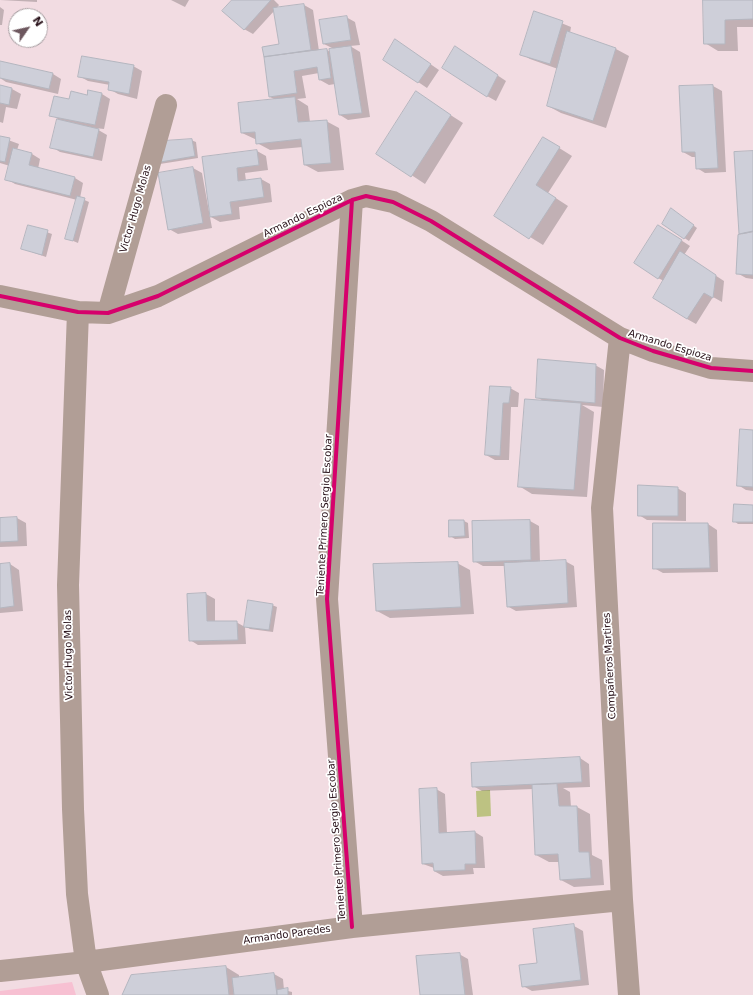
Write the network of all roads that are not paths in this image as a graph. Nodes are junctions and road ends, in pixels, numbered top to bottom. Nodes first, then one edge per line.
1 (166, 105) dead end
2 (352, 200) junction
3 (0, 296) edge
4 (78, 312) junction
5 (108, 313) junction
6 (620, 338) junction
7 (753, 371) edge
8 (622, 900) junction
9 (352, 927) junction
10 (86, 962) junction
11 (0, 971) edge
12 (98, 995) edge
13 (629, 995) edge

1 - 5 street, Victor Hugo Molas
2 - 5 street, Armando Espioza
2 - 6 street, Armando Espioza
2 - 9 street, Teniente Primero Sergio Escobar
3 - 4 street, Armando Espioza
4 - 5 street, Armando Espioza
4 - 10 street, Victor Hugo Molas
6 - 7 street, Armando Espioza
6 - 8 street, Compañeros Martires
8 - 9 street, Armando Paredes
8 - 13 street, Compañeros Martires
9 - 10 street, Armando Paredes
10 - 11 street, Armando Paredes
10 - 12 street, Victor Hugo Molas

